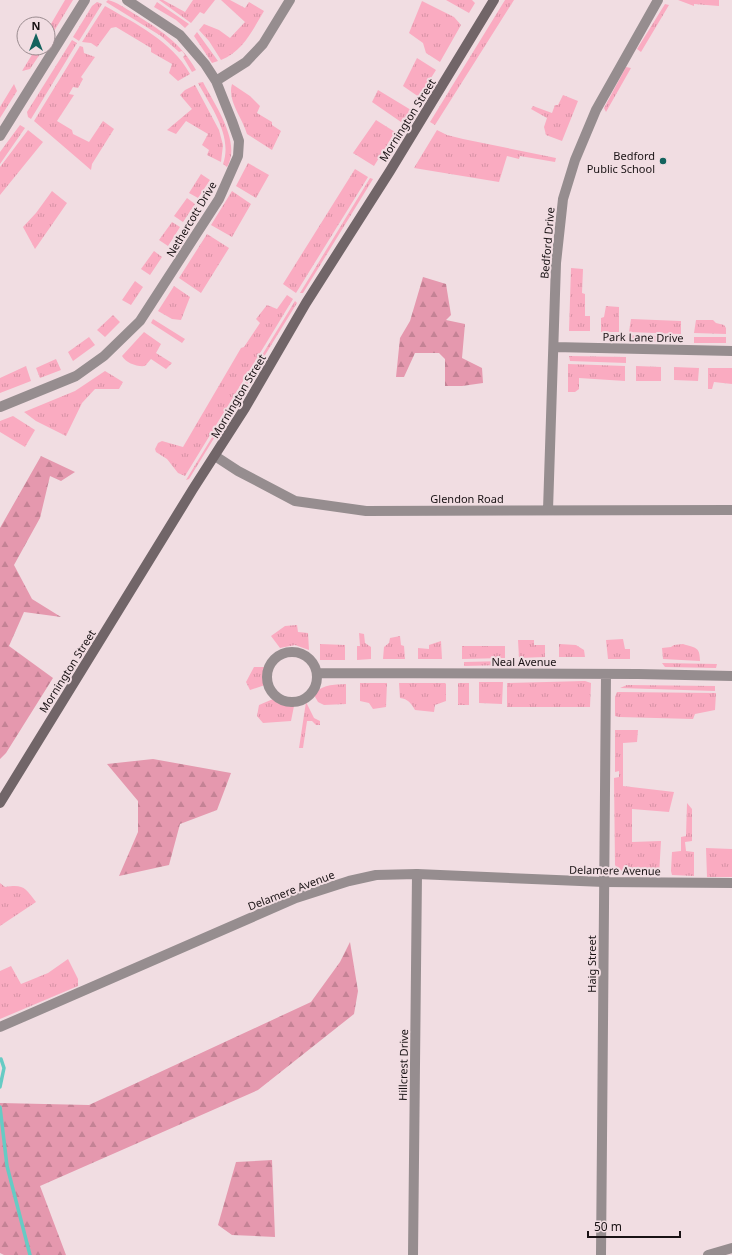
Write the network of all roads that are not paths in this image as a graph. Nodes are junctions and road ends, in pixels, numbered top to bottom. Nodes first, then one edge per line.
1 (85, 0) edge
2 (127, 0) edge
3 (290, 0) edge
4 (494, 0) edge
5 (658, 0) edge
6 (216, 80) junction
7 (0, 136) edge
8 (554, 347) junction
9 (732, 351) edge
10 (0, 407) edge
11 (215, 456) junction
12 (548, 510) junction
13 (732, 510) edge
14 (317, 673) junction
15 (606, 674) junction
16 (732, 676) edge
17 (0, 803) edge
18 (417, 874) junction
19 (604, 882) junction
20 (732, 883) edge
21 (0, 1027) edge
22 (732, 1248) edge
23 (413, 1255) edge
24 (601, 1255) edge
25 (708, 1255) edge

1 - 7 street
2 - 6 street, Nethercott Drive
3 - 6 street
4 - 11 main road, Mornington Street
5 - 8 street, Bedford Drive
6 - 10 street, Nethercott Drive
8 - 9 street, Park Lane Drive
8 - 12 street, Bedford Drive
11 - 12 street, Glendon Road
11 - 17 main road, Mornington Street
12 - 13 street, Glendon Road
14 - 14 street
14 - 15 street, Neal Avenue
15 - 16 street, Neal Avenue
15 - 19 street, Haig Street
18 - 19 street, Delamere Avenue
18 - 21 street, Delamere Avenue
18 - 23 street, Hillcrest Drive
19 - 20 street, Delamere Avenue
19 - 24 street, Haig Street
22 - 25 street

